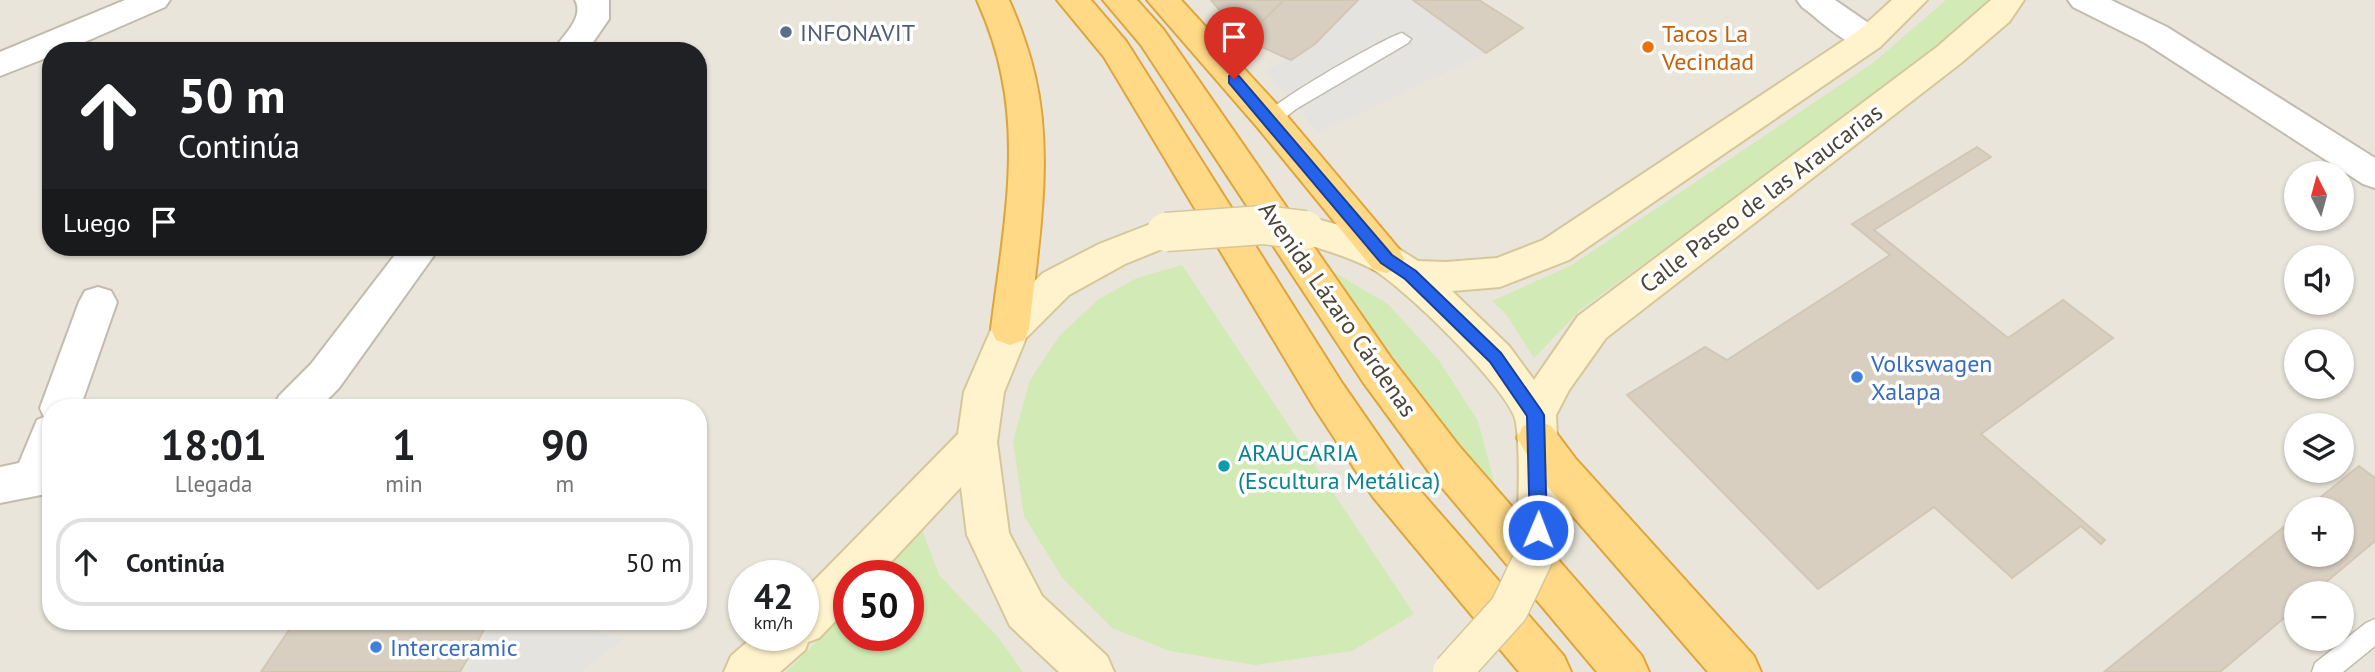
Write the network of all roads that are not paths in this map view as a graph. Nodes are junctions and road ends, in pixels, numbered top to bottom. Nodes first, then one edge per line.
1 (592, 0) edge
2 (993, 0) edge
3 (1073, 0) edge
4 (1119, 0) edge
5 (1164, 0) edge
6 (1813, 0) edge
7 (1911, 0) edge
8 (2008, 0) edge
9 (2084, 0) edge
10 (148, 1) edge
11 (1402, 39) dead end
12 (1869, 39) junction
13 (53, 42) edge
14 (576, 42) edge
15 (42, 47) edge
16 (0, 65) edge
17 (1270, 119) junction
18 (2375, 175) edge
19 (415, 256) edge
20 (1399, 267) junction
21 (98, 302) dead end
22 (1010, 329) junction
23 (63, 399) edge
24 (302, 399) edge
25 (1536, 426) junction
26 (978, 442) junction
27 (42, 450) edge
28 (28, 479) edge
29 (864, 560) edge
30 (833, 592) edge
31 (819, 607) edge
32 (2375, 631) edge
33 (771, 651) edge
34 (747, 672) edge
35 (1091, 672) edge
36 (1452, 672) edge
37 (1548, 672) edge
38 (1626, 672) edge
39 (1738, 672) edge
40 (2324, 672) edge

1 - 14 street
2 - 22 highway
3 - 37 highway, Avenida Lázaro Cárdenas
4 - 38 highway, Avenida Lázaro Cárdenas
5 - 17 highway
6 - 12 street
7 - 12 main road
8 - 25 main road, Calle Paseo de las Araucarias
9 - 18 street
10 - 13 street
11 - 17 lane
12 - 20 main road
15 - 16 street
17 - 20 highway
19 - 24 street
20 - 22 main road, bridge
20 - 25 main road
21 - 23 street
22 - 26 main road
25 - 36 main road, bridge
25 - 39 highway
26 - 29 main road
26 - 35 main road
27 - 28 street
30 - 31 main road
32 - 40 lane
33 - 34 main road

